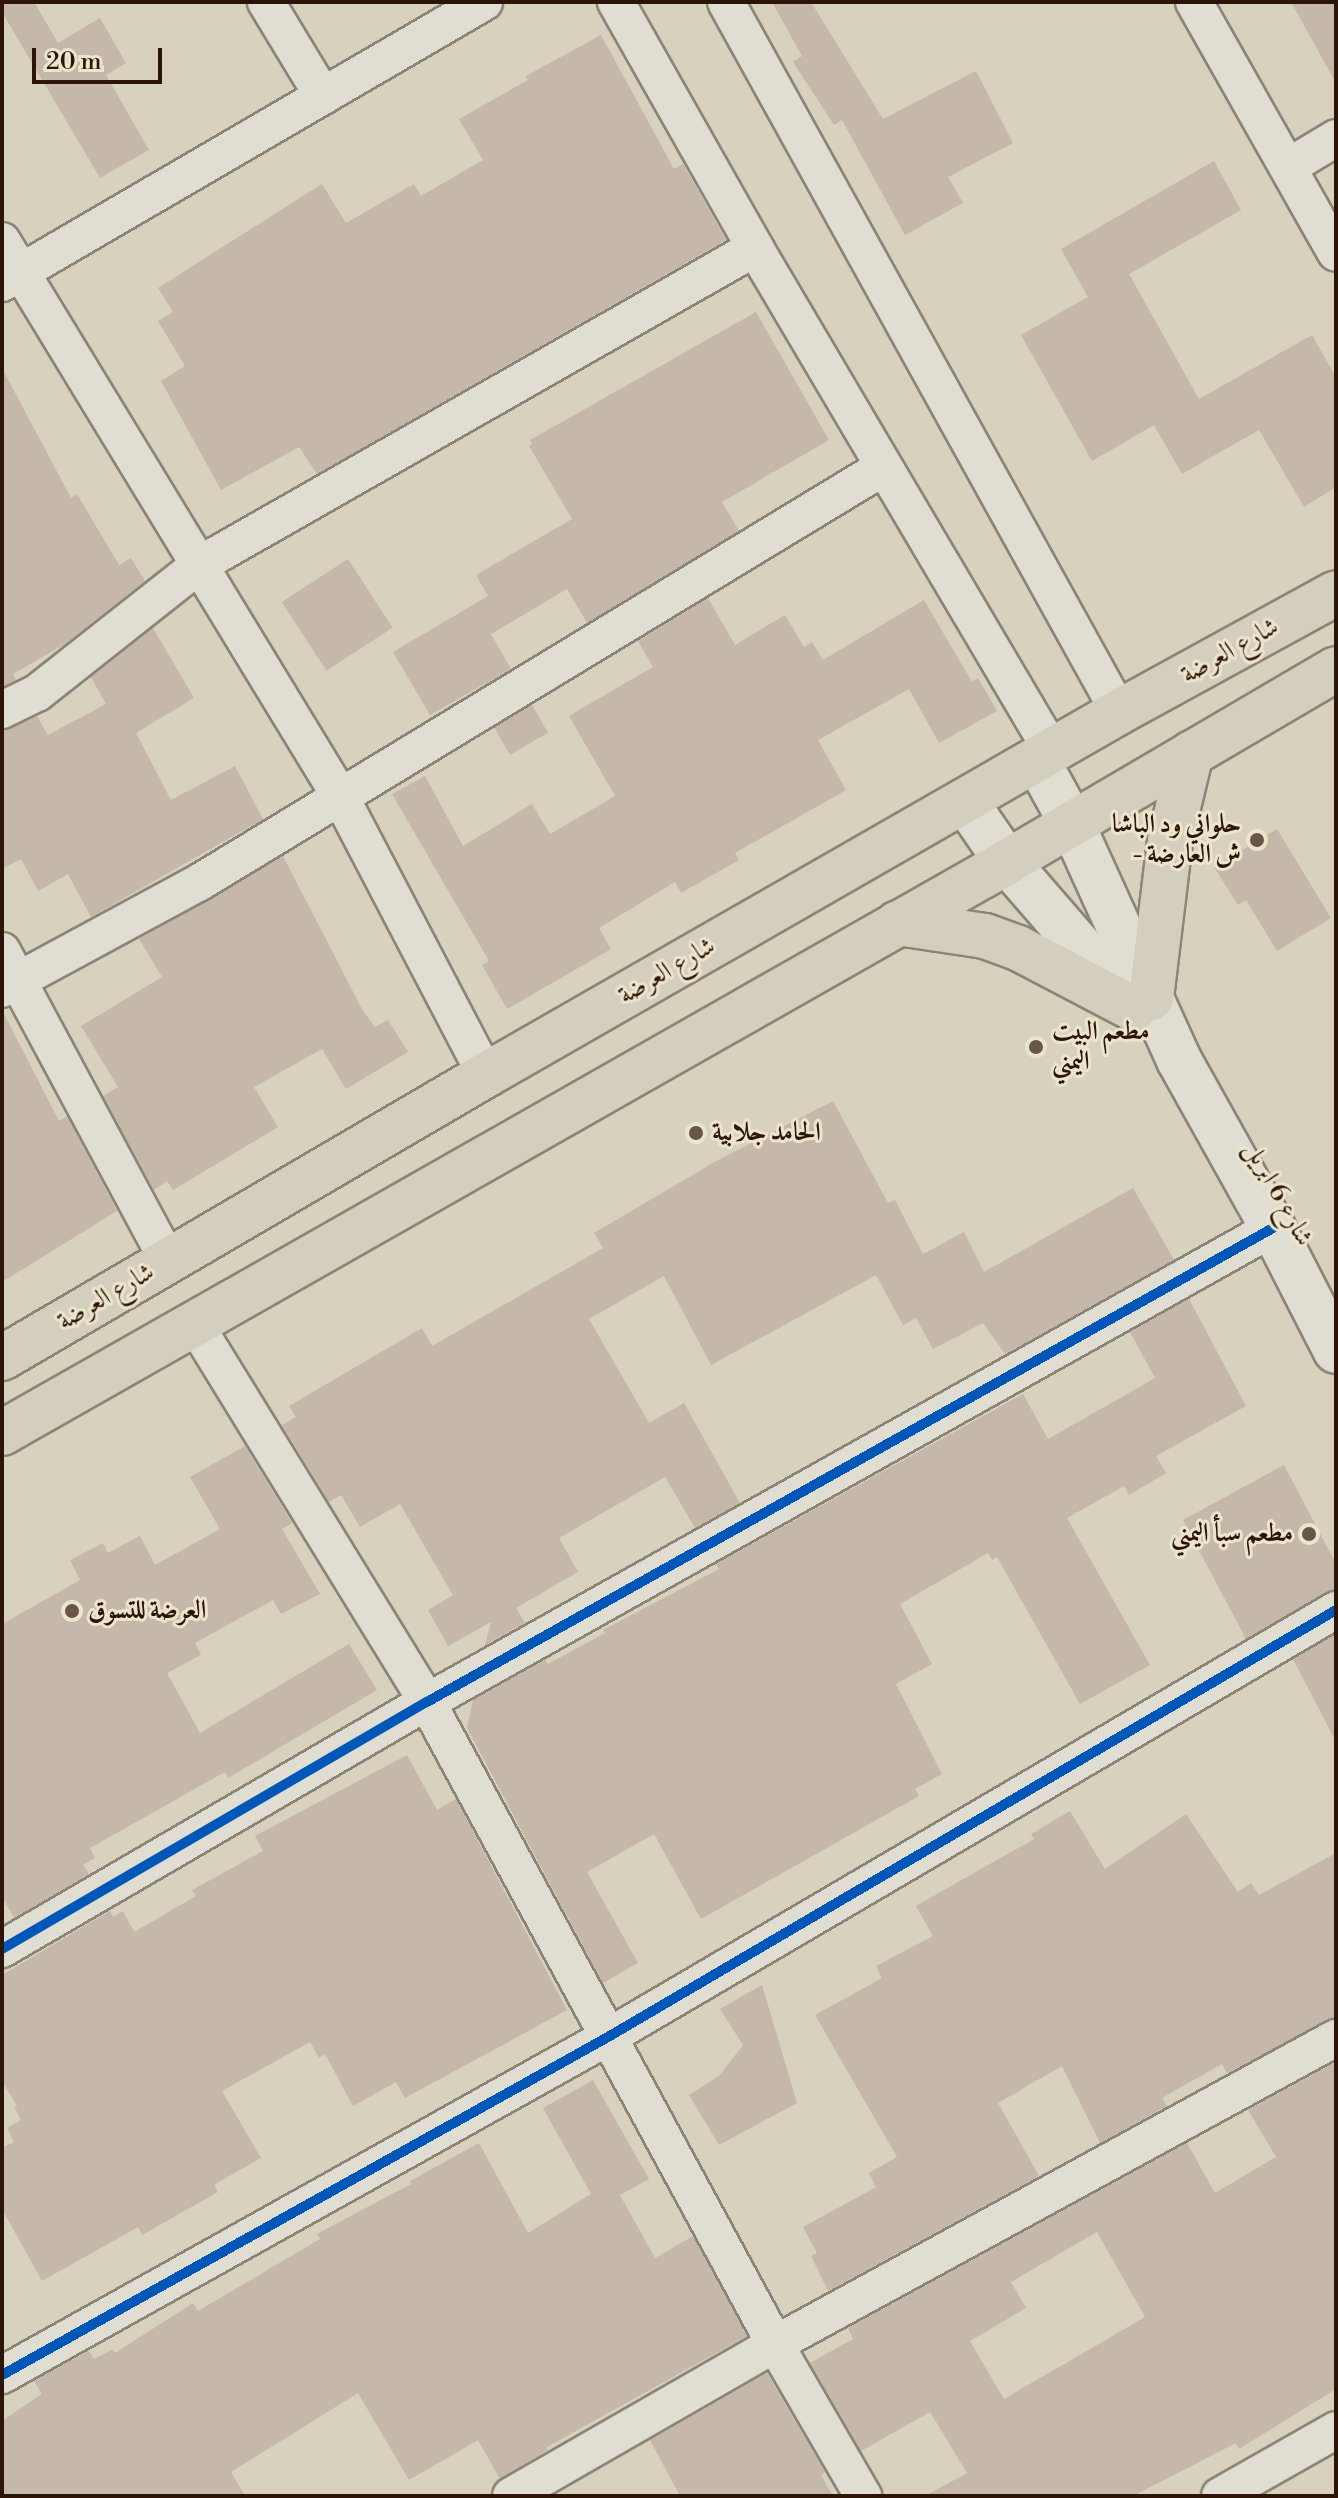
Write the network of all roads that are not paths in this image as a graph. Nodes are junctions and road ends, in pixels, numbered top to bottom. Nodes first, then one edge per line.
1 (266, 2) edge
2 (484, 2) edge
3 (616, 2) edge
4 (726, 2) edge
5 (1194, 2) edge
6 (323, 96) junction
7 (1336, 138) edge
8 (1288, 167) junction
9 (2, 241) edge
10 (755, 248) junction
11 (1336, 253) edge
12 (11, 278) edge
13 (884, 467) junction
14 (199, 565) junction
15 (1336, 593) edge
16 (1336, 669) edge
17 (2, 710) edge
18 (1119, 712) junction
19 (1191, 753) junction
20 (1044, 756) junction
21 (340, 796) junction
22 (965, 801) junction
23 (1072, 824) junction
24 (1007, 862) junction
25 (898, 923) junction
26 (7, 973) edge
27 (1142, 1003) junction
28 (486, 1075) junction
29 (1273, 1228) junction
30 (168, 1261) junction
31 (193, 1321) junction
32 (1336, 1351) edge
33 (2, 1358) edge
34 (2, 1433) edge
35 (1336, 1610) edge
36 (427, 1702) junction
37 (2, 1949) edge
38 (608, 2037) junction
39 (1336, 2038) edge
40 (775, 2344) junction
41 (2, 2375) edge
42 (1336, 2430) edge
43 (511, 2496) edge
44 (863, 2496) edge
45 (1220, 2496) edge

1 - 6 street
2 - 6 street
3 - 10 street
4 - 18 street
5 - 8 street
6 - 12 street
7 - 8 street
8 - 11 street
9 - 12 street
10 - 13 street
10 - 14 street
12 - 14 street
13 - 20 street
13 - 21 street
14 - 17 street
14 - 21 street
15 - 18 main road, شارع العرضة
16 - 19 main road
18 - 20 main road, شارع العرضة
19 - 23 main road
19 - 27 main road
20 - 22 main road, شارع العرضة
20 - 23 street, شارع 6 ابريل
21 - 26 street
21 - 28 street
22 - 24 street
22 - 28 main road, شارع العرضة
23 - 24 main road
23 - 27 street, شارع 6 ابريل
24 - 25 main road
24 - 27 street
25 - 27 main road
25 - 31 main road
26 - 30 street
27 - 29 street, شارع 6 ابريل
28 - 30 main road, شارع العرضة
29 - 32 street, شارع 6 ابريل
29 - 36 street
30 - 33 main road, شارع العرضة
31 - 34 main road
31 - 36 street
35 - 38 street
36 - 37 street
36 - 38 street
38 - 40 street
38 - 41 street
39 - 40 street
40 - 43 street
40 - 44 street
42 - 45 street

